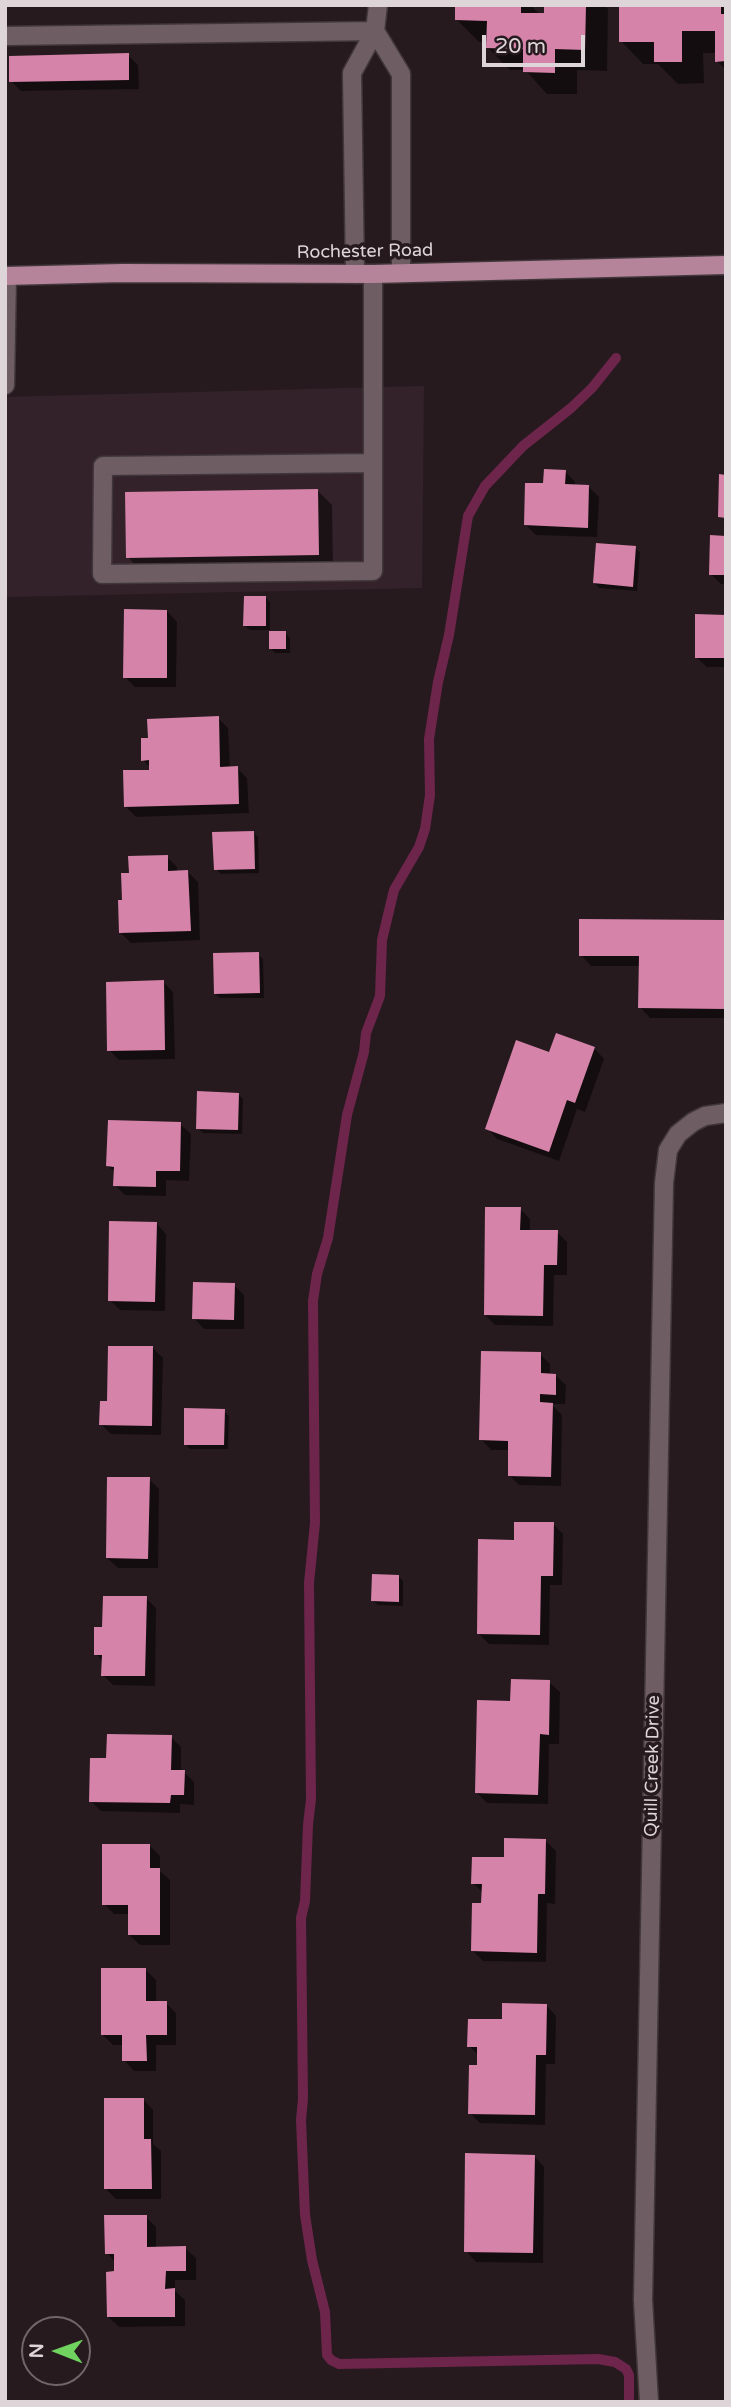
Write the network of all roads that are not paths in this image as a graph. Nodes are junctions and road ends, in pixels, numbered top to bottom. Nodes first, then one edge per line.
1 (377, 5) edge
2 (375, 31) junction
3 (5, 36) edge
4 (726, 265) edge
5 (401, 272) junction
6 (364, 274) junction
7 (6, 276) edge
8 (5, 386) edge
9 (373, 463) junction
10 (726, 1113) edge
11 (649, 2402) edge

1 - 2 street
2 - 3 street
2 - 5 street
2 - 6 street
4 - 5 main road, Rochester Road
5 - 6 main road, Rochester Road
6 - 7 main road, Rochester Road
6 - 9 street
7 - 8 street
9 - 9 street
10 - 11 street, Quill Creek Drive

